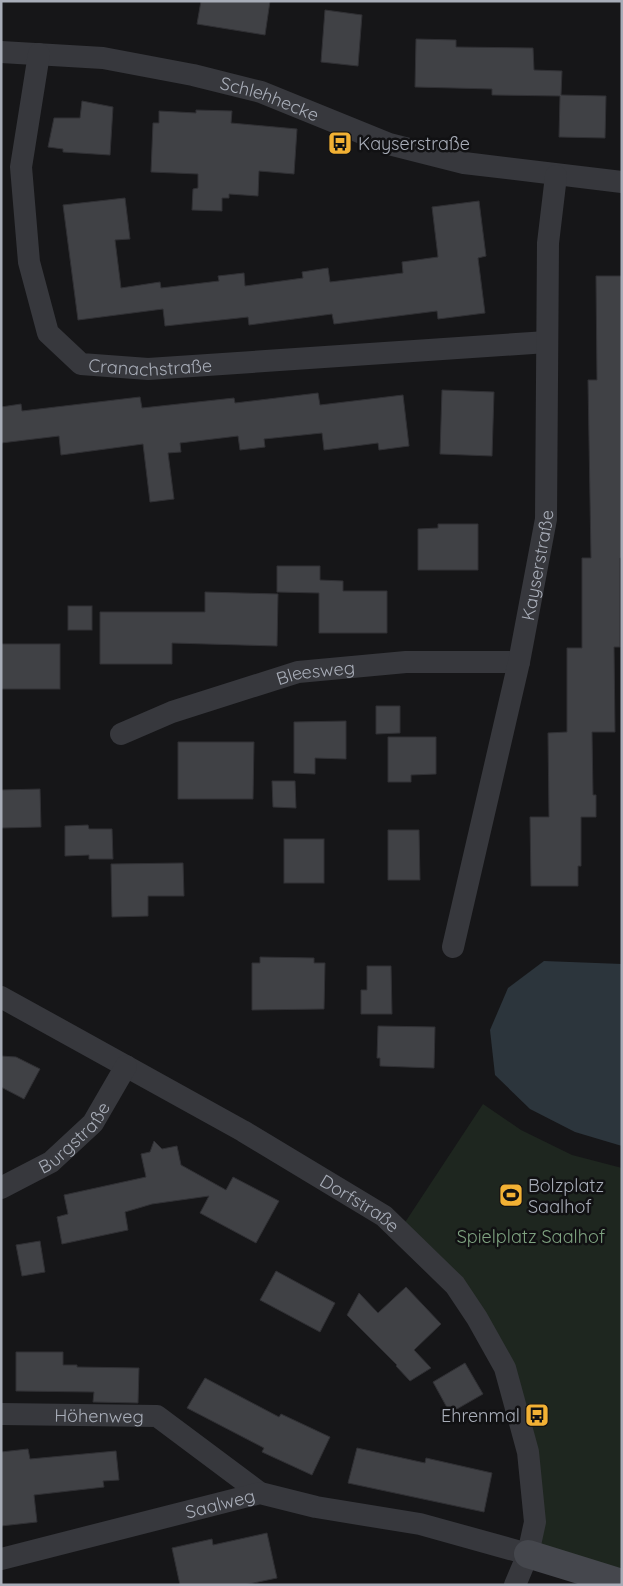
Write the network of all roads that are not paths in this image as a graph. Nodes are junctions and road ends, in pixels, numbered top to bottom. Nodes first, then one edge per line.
1 (1, 52) edge
2 (39, 54) junction
3 (556, 176) junction
4 (622, 182) edge
5 (547, 342) junction
6 (519, 662) junction
7 (121, 734) dead end
8 (453, 947) dead end
9 (1, 997) edge
10 (126, 1066) junction
11 (1, 1188) edge
12 (1, 1414) edge
13 (260, 1493) junction
14 (528, 1554) junction
15 (1, 1559) edge
16 (622, 1583) edge
17 (515, 1585) edge

1 - 2 street, Schlehhecke
2 - 3 street, Schlehhecke
2 - 5 street, Cranachstraße
3 - 4 street, Schlehhecke
3 - 5 street, Kayserstraße
5 - 6 street, Kayserstraße
6 - 7 street, Bleesweg
6 - 8 street, Kayserstraße
9 - 10 street, Dorfstraße
10 - 11 street, Burgstraße
10 - 14 street, Dorfstraße
12 - 13 street, Höhenweg
13 - 14 street, Saalweg
13 - 15 street, Saalweg
14 - 16 street
14 - 17 street, Dorfstraße

